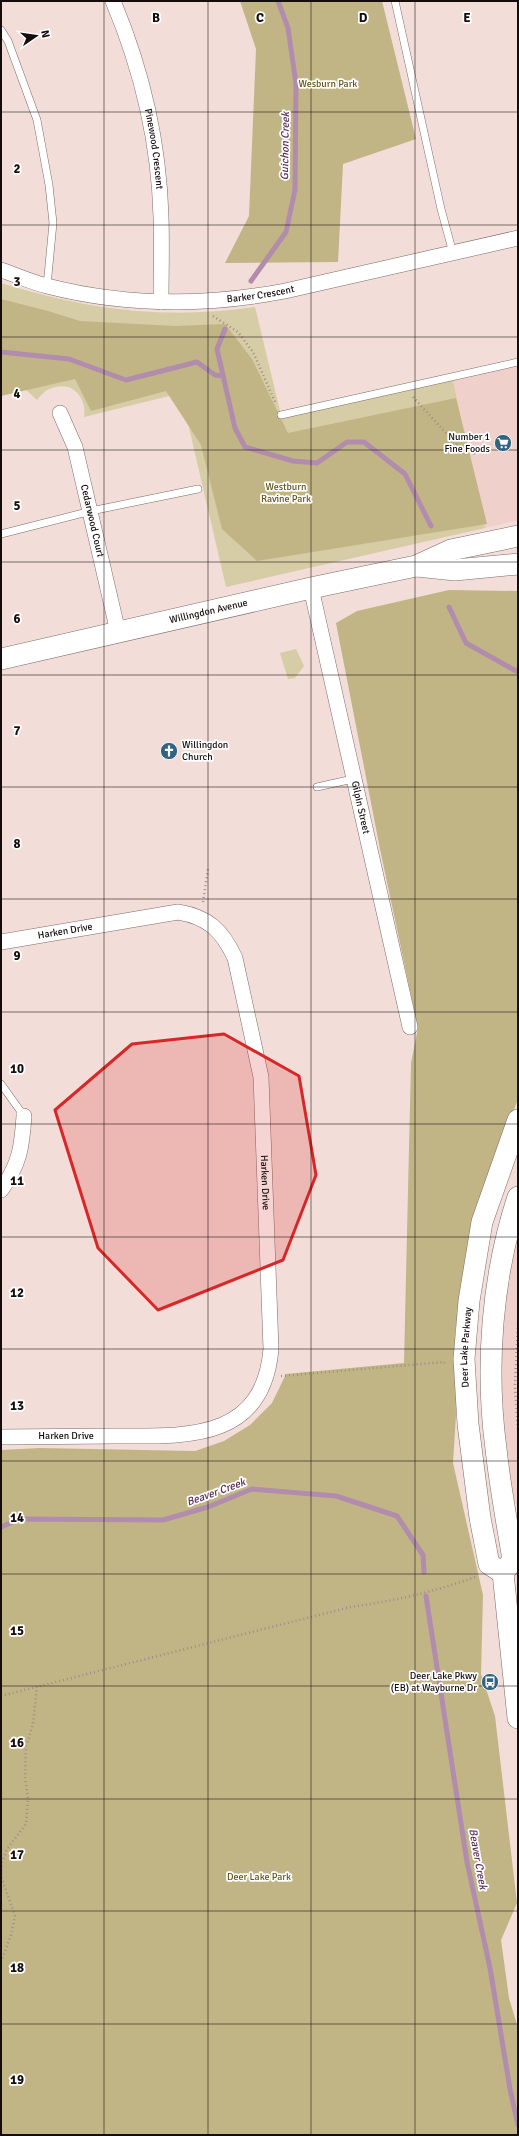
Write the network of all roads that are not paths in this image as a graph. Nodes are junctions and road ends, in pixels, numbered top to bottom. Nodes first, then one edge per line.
1 (113, 1) edge
2 (396, 1) edge
3 (1, 30) edge
4 (518, 238) edge
5 (453, 253) junction
6 (1, 270) edge
7 (47, 286) junction
8 (161, 302) junction
9 (518, 362) edge
10 (60, 413) dead end
11 (281, 415) road end
12 (198, 489) dead end
13 (91, 511) junction
14 (1, 534) edge
15 (518, 536) edge
16 (518, 564) edge
17 (416, 566) junction
18 (311, 588) junction
19 (118, 632) junction
20 (1, 659) edge
21 (353, 779) junction
22 (317, 787) dead end
23 (1, 942) edge
24 (410, 1027) dead end
25 (1, 1084) edge
26 (24, 1116) joint
27 (518, 1120) edge
28 (1, 1190) edge
29 (518, 1197) edge
30 (1, 1437) edge
31 (514, 1534) edge
32 (484, 1540) junction
33 (501, 1566) edge
34 (518, 1718) edge

1 - 8 street, Pinewood Crescent
2 - 5 lane
3 - 7 lane
4 - 5 street, Barker Crescent
5 - 8 street, Barker Crescent
6 - 7 street, Barker Crescent
7 - 8 street, Barker Crescent
9 - 11 lane
10 - 13 street, Cedarwood Court
12 - 13 lane
13 - 14 lane
13 - 19 street, Cedarwood Court
15 - 17 main road, Willingdon Avenue
16 - 17 main road, Willingdon Avenue
17 - 18 main road, Willingdon Avenue
18 - 19 main road, Willingdon Avenue
18 - 21 street, Gilpin Street
19 - 20 main road, Willingdon Avenue
21 - 22 lane
21 - 24 street, Gilpin Street
23 - 30 street, Harken Drive
25 - 26 lane
26 - 28 street
27 - 32 main road, Deer Lake Parkway
29 - 31 main road, Deer Lake Parkway
31 - 32 main road
31 - 33 main road, Deer Lake Parkway
32 - 33 main road, Deer Lake Parkway
33 - 34 main road, Deer Lake Parkway

